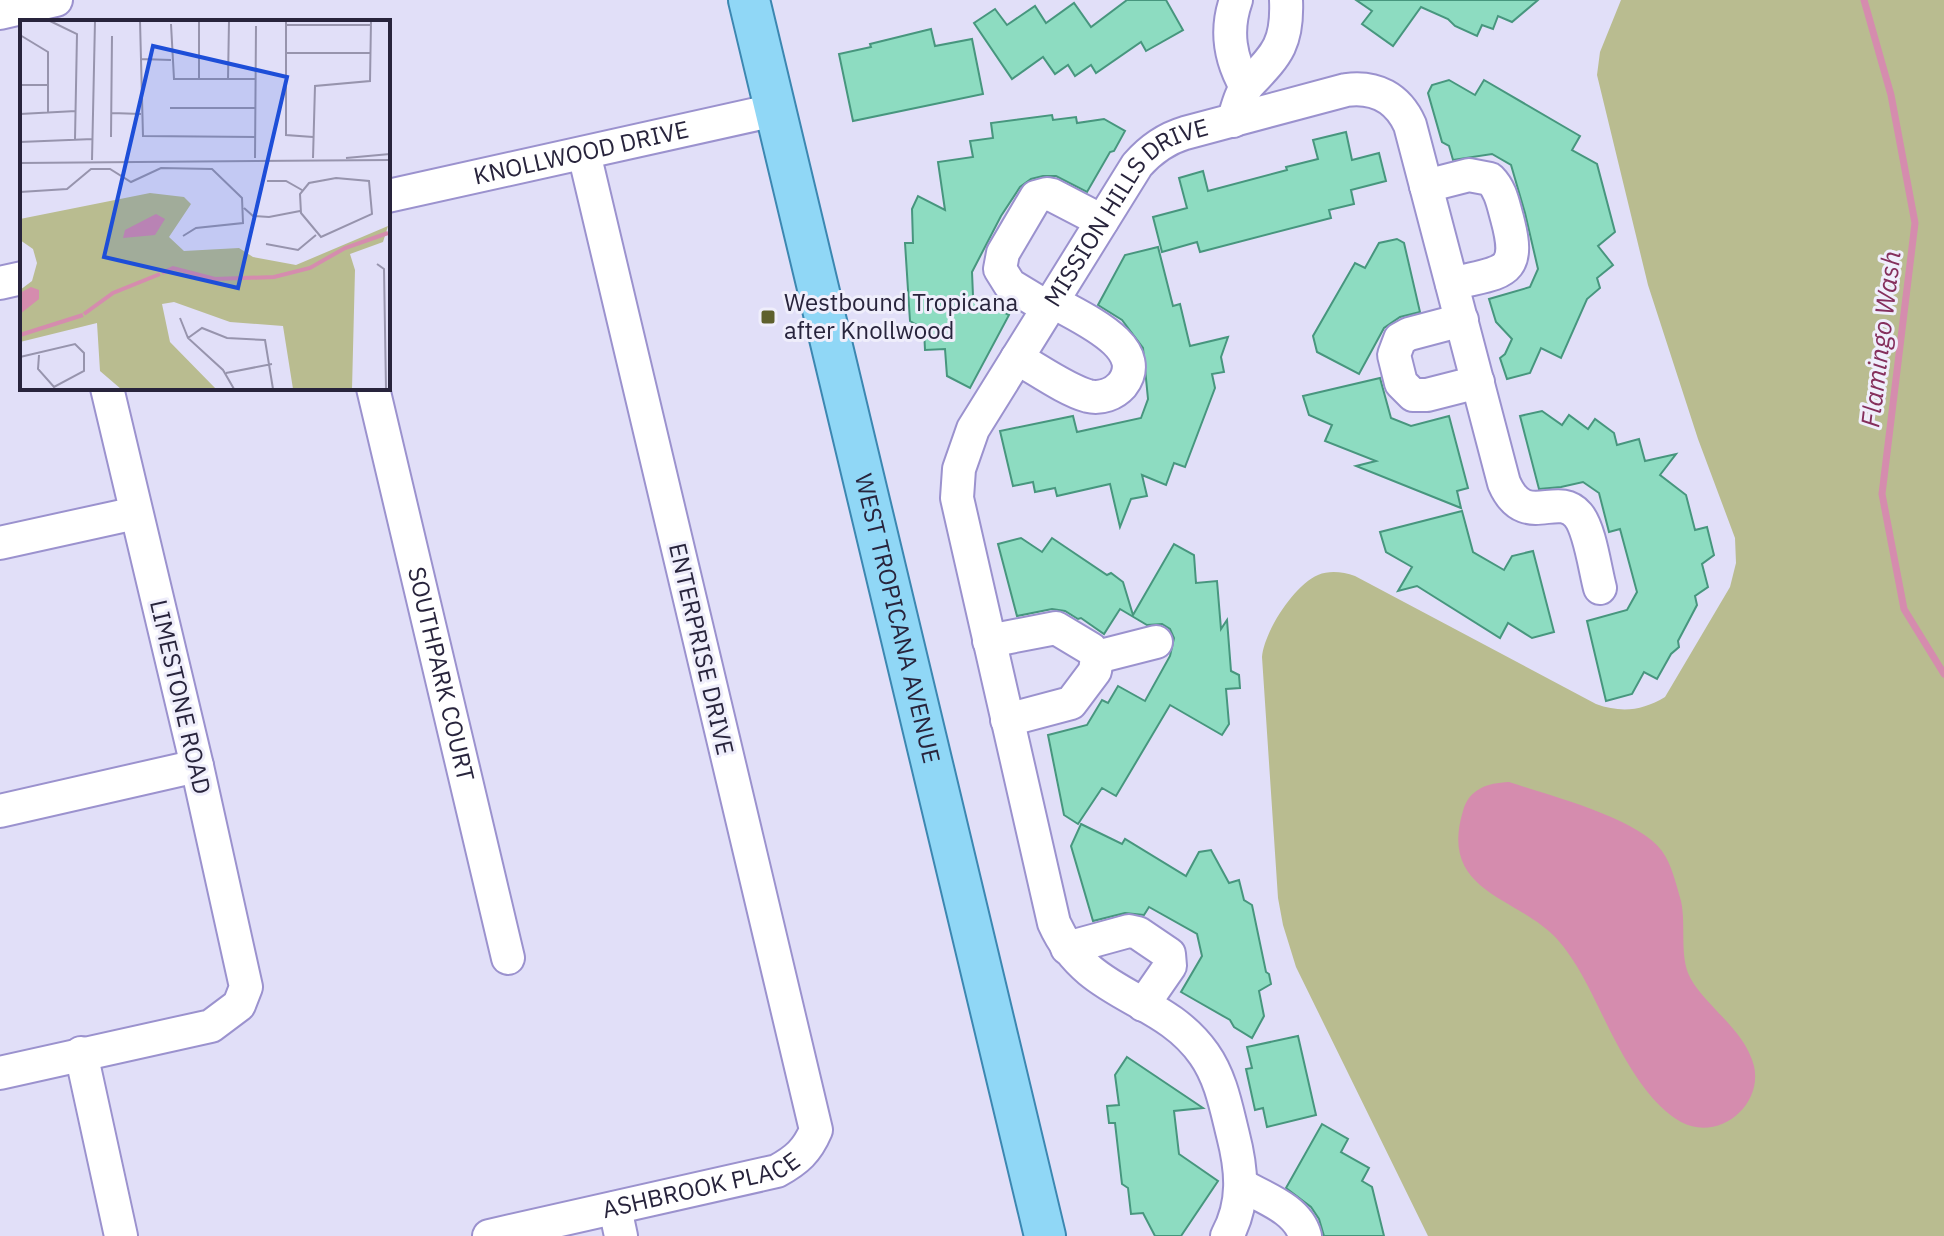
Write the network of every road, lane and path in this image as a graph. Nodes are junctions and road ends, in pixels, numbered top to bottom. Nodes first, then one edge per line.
1 (56, 0) edge
2 (749, 0) edge
3 (1236, 0) edge
4 (1286, 0) edge
5 (0, 13) edge
6 (1246, 87) junction
7 (775, 110) junction
8 (1233, 121) junction
9 (584, 153) junction
10 (1426, 186) junction
11 (390, 196) edge
12 (1102, 221) junction
13 (20, 278) edge
14 (0, 283) edge
15 (1452, 284) junction
16 (1050, 304) junction
17 (1462, 320) junction
18 (1017, 358) junction
19 (1478, 382) junction
20 (107, 390) edge
21 (373, 390) edge
22 (136, 513) junction
23 (0, 543) edge
24 (1600, 588) dead end
25 (989, 641) junction
26 (1156, 642) dead end
27 (1097, 657) junction
28 (1007, 720) junction
29 (197, 766) junction
30 (0, 811) edge
31 (1067, 948) junction
32 (508, 958) dead end
33 (1143, 1005) junction
34 (81, 1053) junction
35 (0, 1073) edge
36 (810, 1145) joint
37 (1241, 1185) junction
38 (618, 1222) edge
39 (121, 1236) edge
40 (489, 1236) edge
41 (1045, 1236) edge
42 (1227, 1236) edge
43 (1305, 1236) edge

1 - 5 street
2 - 7 main road, WEST TROPICANA AVENUE
3 - 6 street
4 - 6 street
6 - 8 street
7 - 9 street, KNOLLWOOD DRIVE
7 - 41 main road, WEST TROPICANA AVENUE
8 - 10 street, MISSION HILLS DRIVE
8 - 12 street, MISSION HILLS DRIVE
9 - 11 street, KNOLLWOOD DRIVE
9 - 36 street, ENTERPRISE DRIVE
10 - 15 street, MISSION HILLS DRIVE
10 - 15 street
12 - 16 street, MISSION HILLS DRIVE
12 - 16 street
13 - 14 street
15 - 17 street, MISSION HILLS DRIVE
16 - 18 street, MISSION HILLS DRIVE
16 - 18 street
17 - 19 street, MISSION HILLS DRIVE
17 - 19 street
18 - 25 street, MISSION HILLS DRIVE
19 - 24 street, MISSION HILLS DRIVE
20 - 22 street, LIMESTONE ROAD
21 - 32 street, SOUTHPARK COURT
22 - 23 street
22 - 29 street, LIMESTONE ROAD
25 - 27 street
25 - 28 street, MISSION HILLS DRIVE
26 - 27 street
27 - 28 street
28 - 31 street, MISSION HILLS DRIVE
29 - 30 street
29 - 34 street, LIMESTONE ROAD
31 - 33 street, MISSION HILLS DRIVE
31 - 33 street
33 - 37 street, MISSION HILLS DRIVE
34 - 35 street
34 - 39 street
36 - 38 street, ASHBROOK PLACE
37 - 42 street, MISSION HILLS DRIVE
37 - 43 street
38 - 40 street, ASHBROOK PLACE

